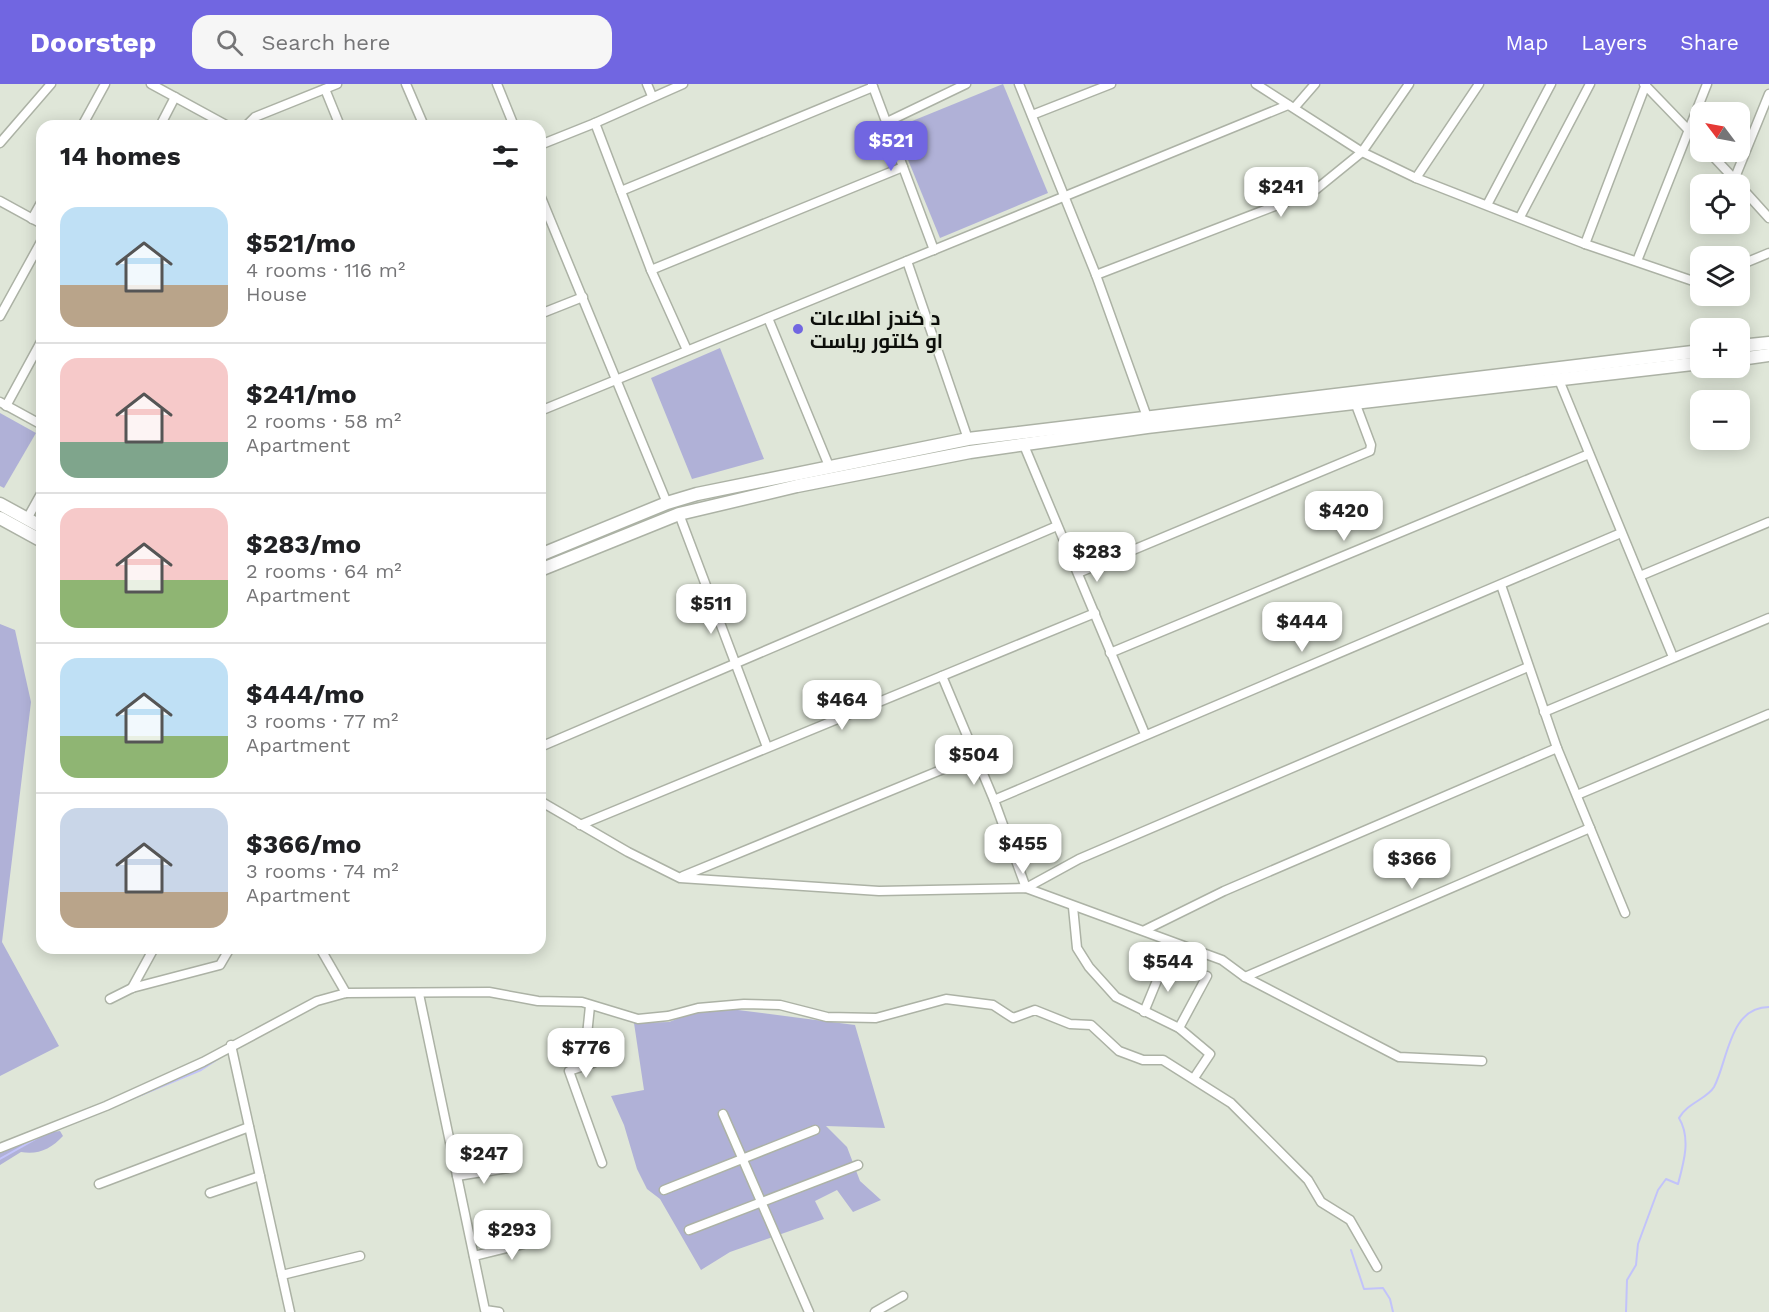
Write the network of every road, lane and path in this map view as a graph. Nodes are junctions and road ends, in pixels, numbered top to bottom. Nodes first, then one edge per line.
1 (51, 84) edge
2 (105, 84) edge
3 (151, 84) edge
4 (337, 84) edge
5 (406, 84) edge
6 (497, 84) edge
7 (647, 84) edge
8 (682, 84) edge
9 (966, 84) edge
10 (1019, 84) edge
11 (1111, 84) edge
12 (1256, 84) edge
13 (1315, 84) edge
14 (1409, 84) edge
15 (1479, 84) edge
16 (1551, 84) edge
17 (1590, 84) edge
18 (1646, 84) edge
19 (1707, 84) edge
20 (872, 85) edge
21 (325, 89) junction
22 (1769, 94) edge
23 (652, 96) junction
24 (175, 97) junction
25 (1292, 106) junction
26 (1766, 111) edge
27 (1032, 115) junction
28 (85, 120) edge
29 (162, 120) edge
30 (217, 120) edge
31 (261, 120) edge
32 (338, 120) edge
33 (421, 120) edge
34 (512, 120) edge
35 (887, 122) junction
36 (595, 123) junction
37 (1688, 129) junction
38 (0, 142) edge
39 (546, 143) edge
40 (1362, 152) junction
41 (1718, 162) edge
42 (903, 167) junction
43 (1730, 174) edge
44 (1742, 174) edge
45 (1416, 178) junction
46 (621, 191) junction
47 (1750, 197) edge
48 (1066, 198) junction
49 (0, 201) edge
50 (1487, 205) junction
51 (546, 211) edge
52 (36, 212) edge
53 (1520, 217) junction
54 (1769, 218) edge
55 (32, 219) junction
56 (549, 219) junction
57 (546, 220) edge
58 (36, 221) edge
59 (1585, 244) junction
60 (934, 250) junction
61 (36, 251) edge
62 (1769, 253) edge
63 (907, 261) junction
64 (1637, 261) junction
65 (1750, 261) edge
66 (651, 270) junction
67 (1096, 275) junction
68 (1690, 280) edge
69 (583, 297) junction
70 (546, 312) edge
71 (0, 316) edge
72 (768, 318) junction
73 (1769, 343) edge
74 (1750, 345) edge
75 (36, 350) edge
76 (687, 350) junction
77 (1690, 352) edge
78 (1769, 355) edge
79 (1750, 358) edge
80 (1690, 364) edge
81 (615, 380) junction
82 (1559, 380) junction
83 (3, 404) edge
84 (1356, 405) junction
85 (546, 409) edge
86 (1147, 417) junction
87 (36, 422) edge
88 (968, 439) junction
89 (1023, 443) junction
90 (1589, 454) junction
91 (829, 466) junction
92 (36, 503) edge
93 (667, 503) junction
94 (0, 504) edge
95 (679, 514) junction
96 (0, 518) edge
97 (27, 519) junction
98 (1769, 522) edge
99 (36, 523) edge
100 (1057, 526) junction
101 (1620, 533) junction
102 (36, 538) edge
103 (546, 553) edge
104 (546, 568) edge
105 (1078, 573) junction
106 (1640, 576) junction
107 (1501, 585) junction
108 (1095, 613) junction
109 (1769, 618) edge
110 (1110, 654) junction
111 (1672, 657) junction
112 (736, 662) junction
113 (1528, 667) junction
114 (942, 675) junction
115 (1544, 712) junction
116 (1769, 714) edge
117 (1145, 734) junction
118 (546, 744) edge
119 (767, 747) junction
120 (1557, 748) junction
121 (975, 756) junction
122 (1577, 795) junction
123 (994, 800) junction
124 (546, 805) edge
125 (580, 825) junction
126 (1590, 828) junction
127 (680, 878) junction
128 (1026, 888) junction
129 (1073, 906) junction
130 (1625, 913) dead end
131 (1145, 930) junction
132 (151, 954) edge
133 (226, 954) edge
134 (323, 954) edge
135 (1165, 961) dead end
136 (1207, 976) dead end
137 (1245, 977) junction
138 (132, 988) junction
139 (346, 993) junction
140 (419, 994) junction
141 (110, 999) dead end
142 (590, 1006) junction
143 (1144, 1012) junction
144 (1179, 1028) junction
145 (231, 1045) junction
146 (1482, 1061) dead end
147 (1194, 1078) junction
148 (723, 1114) dead end
149 (249, 1127) junction
150 (815, 1130) dead end
151 (0, 1148) edge
152 (742, 1159) junction
153 (602, 1163) dead end
154 (858, 1166) dead end
155 (508, 1168) dead end
156 (260, 1176) junction
157 (457, 1176) junction
158 (99, 1184) dead end
159 (664, 1190) dead end
160 (210, 1192) dead end
161 (761, 1202) junction
162 (689, 1230) dead end
163 (543, 1239) dead end
164 (360, 1256) dead end
165 (474, 1256) junction
166 (1377, 1267) dead end
167 (282, 1275) junction
168 (903, 1296) dead end
169 (290, 1312) edge
170 (499, 1312) edge
171 (809, 1312) edge
172 (875, 1312) edge

1 - 38 street
2 - 28 street
3 - 24 street
4 - 21 street
5 - 33 street
6 - 34 street
7 - 23 street
8 - 23 street
9 - 35 street
10 - 27 street
11 - 27 street
12 - 25 street
13 - 25 street
14 - 40 street
15 - 45 street
16 - 50 street
17 - 53 street
18 - 37 street
18 - 59 street
19 - 37 street
20 - 35 street
20 - 46 street
21 - 31 street
21 - 32 street
22 - 26 street
23 - 36 street
24 - 29 street
24 - 30 street
25 - 40 street
25 - 48 street
26 - 44 street
27 - 48 street
35 - 42 street
36 - 39 street
36 - 46 street
37 - 64 street
40 - 45 street
40 - 67 street
41 - 43 street
42 - 60 street
42 - 66 street
45 - 50 street
46 - 66 street
47 - 54 street
48 - 60 street
48 - 67 street
49 - 55 street
50 - 53 street
51 - 56 street
52 - 55 street
53 - 59 street
55 - 58 street
56 - 57 street
56 - 69 street
59 - 64 street
60 - 63 street
61 - 71 street
62 - 65 street
63 - 72 street
63 - 88 street
64 - 68 street
66 - 76 street
67 - 86 street
69 - 70 street
69 - 81 street
72 - 76 street
72 - 91 street
73 - 74 main road
75 - 83 street
76 - 81 street
77 - 86 main road
78 - 79 main road
80 - 82 main road
81 - 85 street
81 - 93 street
82 - 84 main road
82 - 90 street
83 - 87 street
84 - 89 main road
84 - 105 street
86 - 88 main road
88 - 91 main road
89 - 95 main road
89 - 100 street
90 - 101 street
90 - 110 street
91 - 93 main road
92 - 97 street
93 - 103 main road
94 - 97 main road
95 - 104 main road
95 - 112 street
96 - 102 main road
97 - 99 main road
98 - 106 street
100 - 105 street
100 - 112 street
101 - 106 street
101 - 107 street
105 - 108 street
106 - 111 street
107 - 113 street
107 - 117 street
108 - 110 street
108 - 114 street
109 - 111 street
110 - 117 street
111 - 115 street
112 - 118 street
112 - 119 street
113 - 115 street
113 - 128 street
114 - 119 street
114 - 121 street
115 - 120 street
116 - 122 street
117 - 123 street
119 - 125 street
120 - 122 street
120 - 131 street
121 - 123 street
121 - 127 street
122 - 126 street
123 - 128 street
124 - 125 street
125 - 127 street
126 - 130 street
126 - 137 street
127 - 128 street
128 - 129 street
129 - 131 street
129 - 143 street
131 - 137 street
132 - 138 street
133 - 138 street
134 - 139 street
135 - 143 street
136 - 144 street
137 - 146 street
138 - 141 street
139 - 140 street
139 - 145 street
140 - 142 street
140 - 157 street
142 - 147 street
142 - 153 street
143 - 144 street
144 - 147 street
145 - 149 street
145 - 151 street
147 - 166 street
148 - 152 street
149 - 156 street
149 - 158 street
150 - 152 street
152 - 159 street
152 - 161 street
154 - 161 street
155 - 157 street
156 - 160 street
156 - 167 street
157 - 165 street
161 - 162 street
161 - 171 street
163 - 165 street
164 - 167 street
165 - 170 street
167 - 169 street
168 - 172 street

